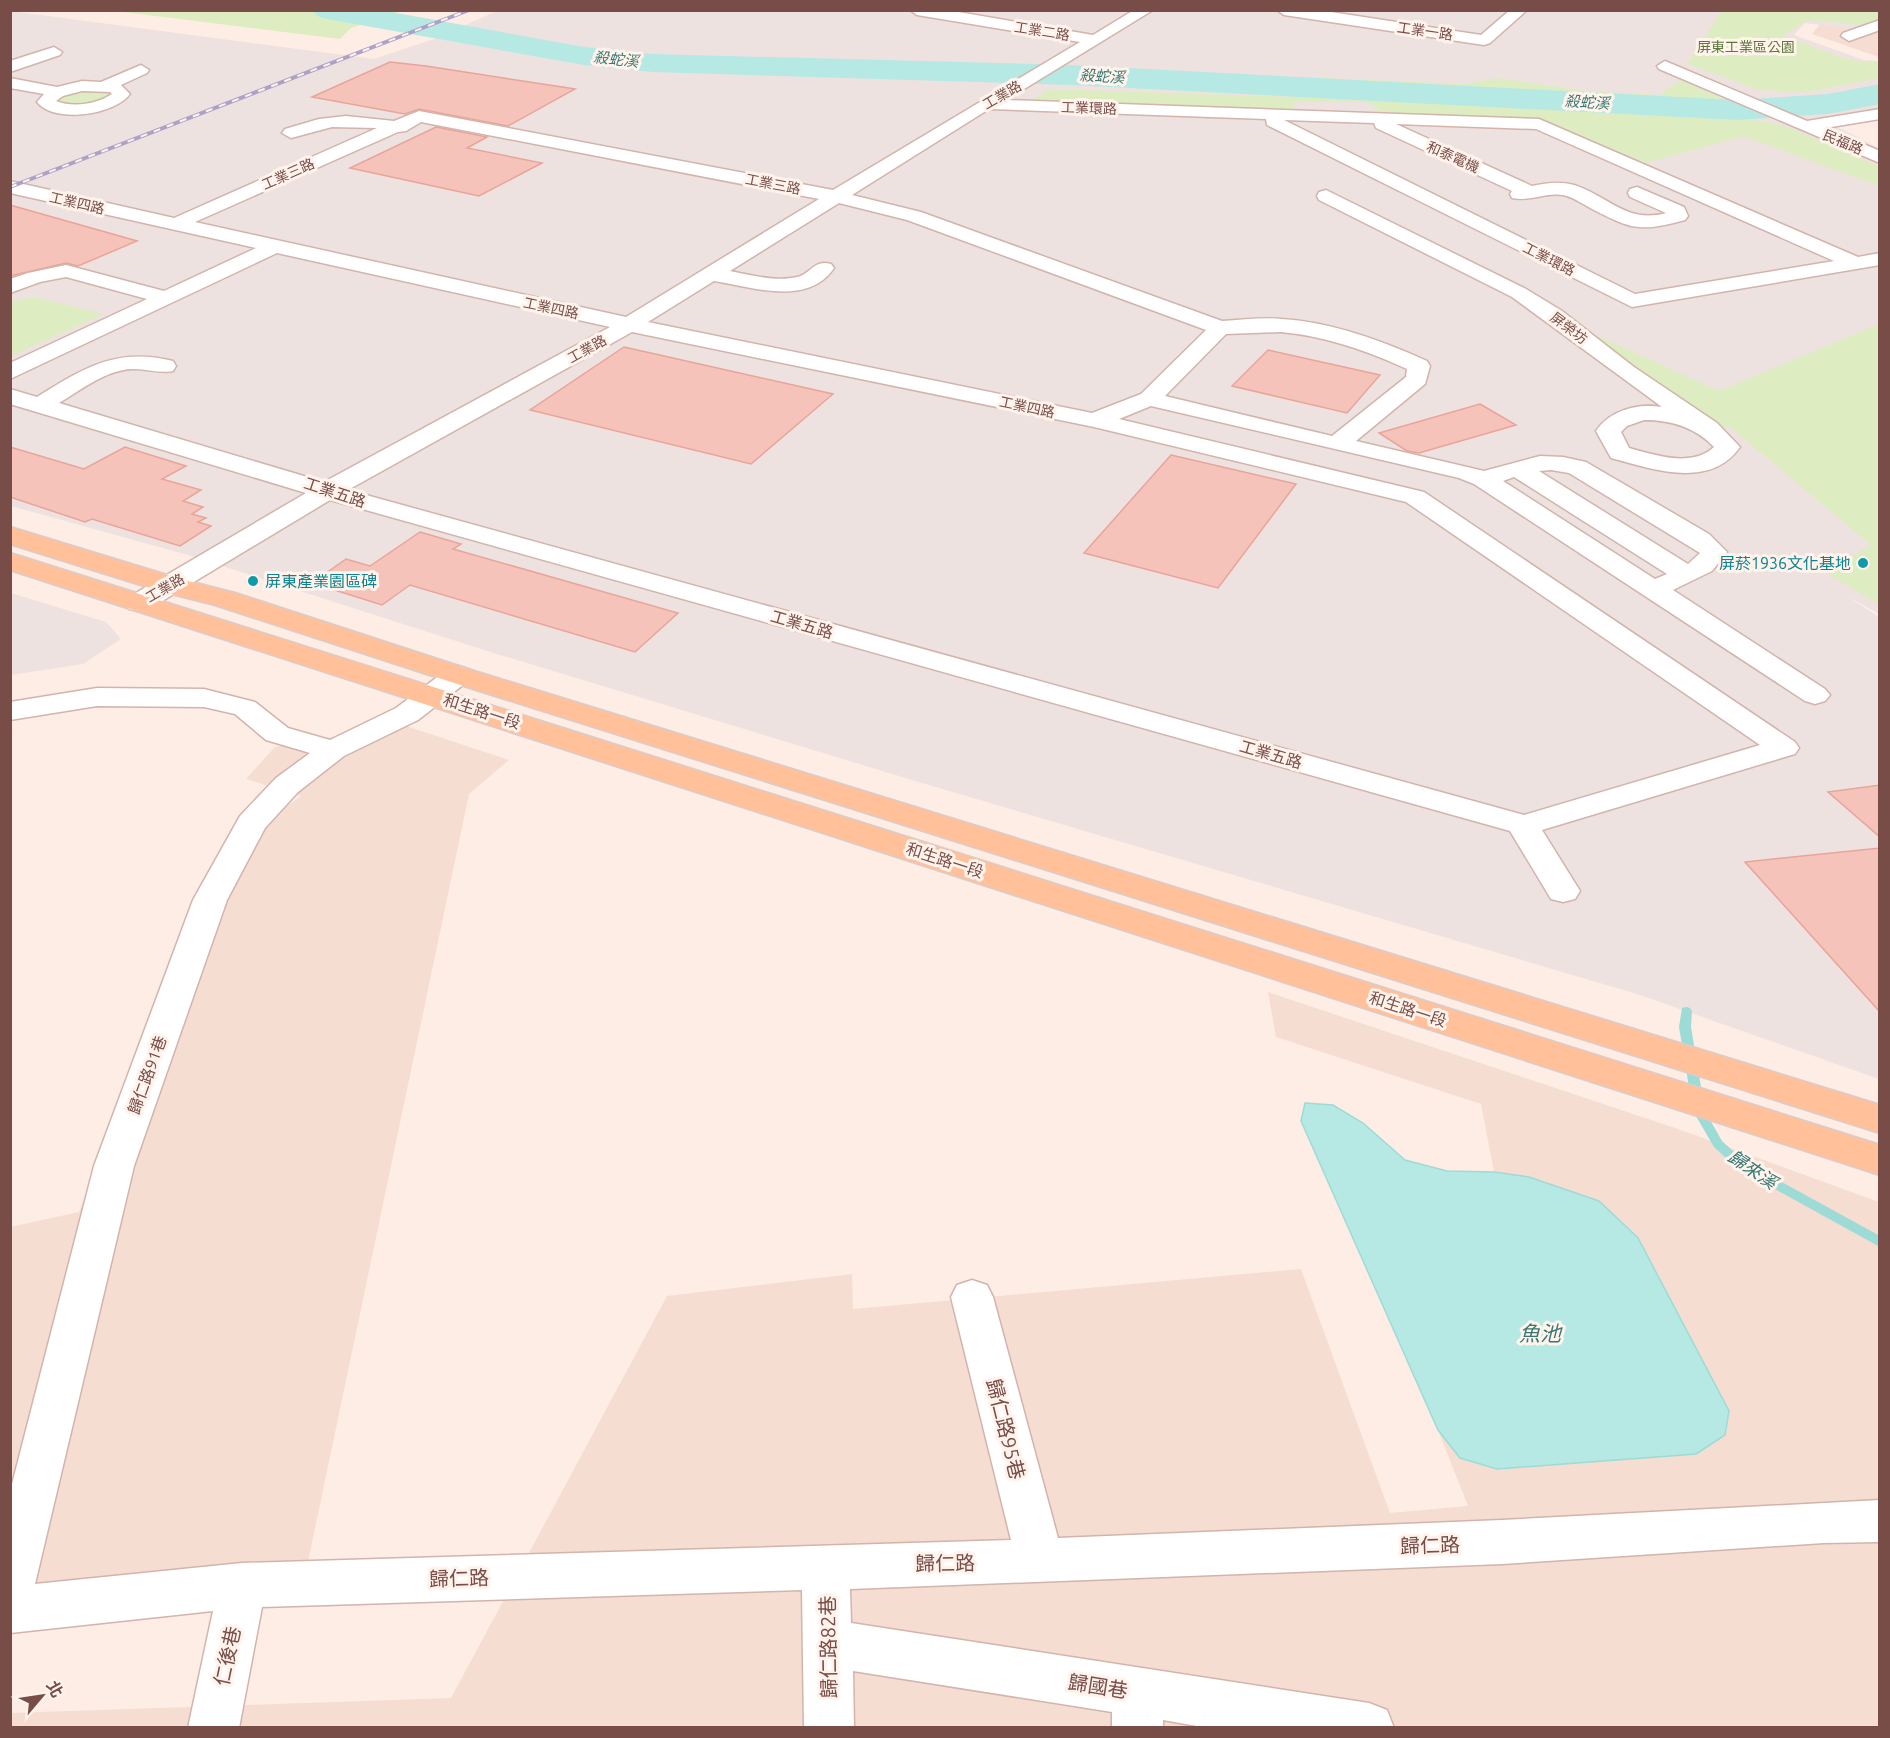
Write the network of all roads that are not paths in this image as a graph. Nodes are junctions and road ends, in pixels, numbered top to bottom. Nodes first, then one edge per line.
1 (917, 10) edge
2 (1146, 10) edge
3 (1284, 10) edge
4 (1520, 10) edge
5 (1880, 24) edge
6 (1849, 36) dead end
7 (1096, 40) junction
8 (54, 52) dead end
9 (1665, 66) dead end
10 (10, 67) edge
11 (141, 70) dead end
12 (10, 83) edge
13 (364, 103) dead end
14 (986, 104) junction
15 (1258, 113) junction
16 (1880, 114) edge
17 (420, 116) junction
18 (1379, 119) junction
19 (396, 126) junction
20 (1806, 126) junction
21 (291, 133) dead end
22 (491, 148) dead end
23 (1880, 158) edge
24 (1392, 170) dead end
25 (1675, 183) junction
26 (10, 187) edge
27 (1637, 193) junction
28 (835, 196) junction
29 (1326, 196) dead end
30 (1596, 202) junction
31 (173, 225) junction
32 (1484, 226) junction
33 (1419, 243) junction
34 (273, 247) junction
35 (1880, 259) edge
36 (1856, 263) junction
37 (824, 268) dead end
38 (711, 274) junction
39 (10, 287) edge
40 (167, 298) junction
41 (629, 325) junction
42 (1220, 328) junction
43 (165, 366) dead end
44 (10, 372) edge
45 (10, 396) edge
46 (1149, 399) junction
47 (40, 405) junction
48 (1094, 420) junction
49 (1709, 428) dead end
50 (1336, 444) junction
51 (1517, 468) junction
52 (1483, 479) junction
53 (329, 490) junction
54 (10, 535) edge
55 (10, 561) edge
56 (1687, 575) junction
57 (170, 585) junction
58 (1652, 589) junction
59 (139, 603) junction
60 (445, 685) junction
61 (1815, 695) dead end
62 (10, 711) edge
63 (333, 750) junction
64 (1524, 825) junction
65 (1563, 891) dead end
66 (1880, 1119) edge
67 (1880, 1160) edge
68 (972, 1297) dead end
69 (1880, 1521) edge
70 (1040, 1561) junction
71 (826, 1566) junction
72 (242, 1585) junction
73 (10, 1587) edge
74 (10, 1610) edge
75 (828, 1643) junction
76 (1137, 1710) edge
77 (213, 1728) edge
78 (829, 1728) edge
79 (1369, 1728) edge

1 - 7 street, 工業二路
2 - 7 street
3 - 4 street, 工業一路
5 - 6 street
7 - 14 street, 工業路
8 - 10 street
9 - 20 street, 民福路
11 - 12 street
13 - 17 street
14 - 15 street, 工業環路
14 - 28 street, 工業路
15 - 18 street, 工業環路
15 - 32 street, 工業環路
16 - 20 street, 民福路
17 - 19 street, 工業三路
17 - 28 street, 工業三路
18 - 25 street, 工業環路
18 - 30 street, 和泰電機
19 - 21 street
19 - 22 street
19 - 31 street, 工業三路
20 - 23 street, 民福路
24 - 32 street
25 - 27 street
25 - 36 street, 工業環路
26 - 31 street, 工業四路
27 - 30 street
27 - 30 street, 和泰電機
28 - 38 street, 工業路
28 - 42 street, 工業三路
29 - 33 street, 屏榮坊
31 - 34 street, 工業四路
32 - 33 street
32 - 36 street, 工業環路
33 - 49 street, 屏榮坊
34 - 40 street
34 - 41 street, 工業四路
35 - 36 street, 工業環路
37 - 38 street
38 - 41 street, 工業路
39 - 40 street
40 - 44 street
41 - 48 street, 工業四路
41 - 53 street, 工業路
42 - 46 street
42 - 50 street
43 - 47 street
45 - 47 street, 工業五路
46 - 48 street
46 - 50 street
47 - 53 street, 工業五路
48 - 64 street
50 - 52 street
51 - 52 street
51 - 56 street
51 - 56 street
52 - 58 street
53 - 57 street, 工業路
53 - 64 street, 工業五路
54 - 57 main road, 和生路一段
55 - 59 main road, 和生路一段
56 - 58 street
57 - 59 street, 工業路
57 - 60 main road, 和生路一段
58 - 61 street
59 - 60 main road, 和生路一段
60 - 63 street, 歸仁路91巷
60 - 66 main road, 和生路一段
60 - 67 main road, 和生路一段
62 - 63 street
63 - 73 street, 歸仁路91巷
64 - 65 street
68 - 70 street, 歸仁路95巷
69 - 70 street, 歸仁路
70 - 71 street, 歸仁路
71 - 72 street, 歸仁路
71 - 75 street, 歸仁路82巷
72 - 74 street, 歸仁路
72 - 77 street, 仁後巷
75 - 76 street, 歸國巷
75 - 78 street, 歸仁路82巷
76 - 79 street, 歸國巷

